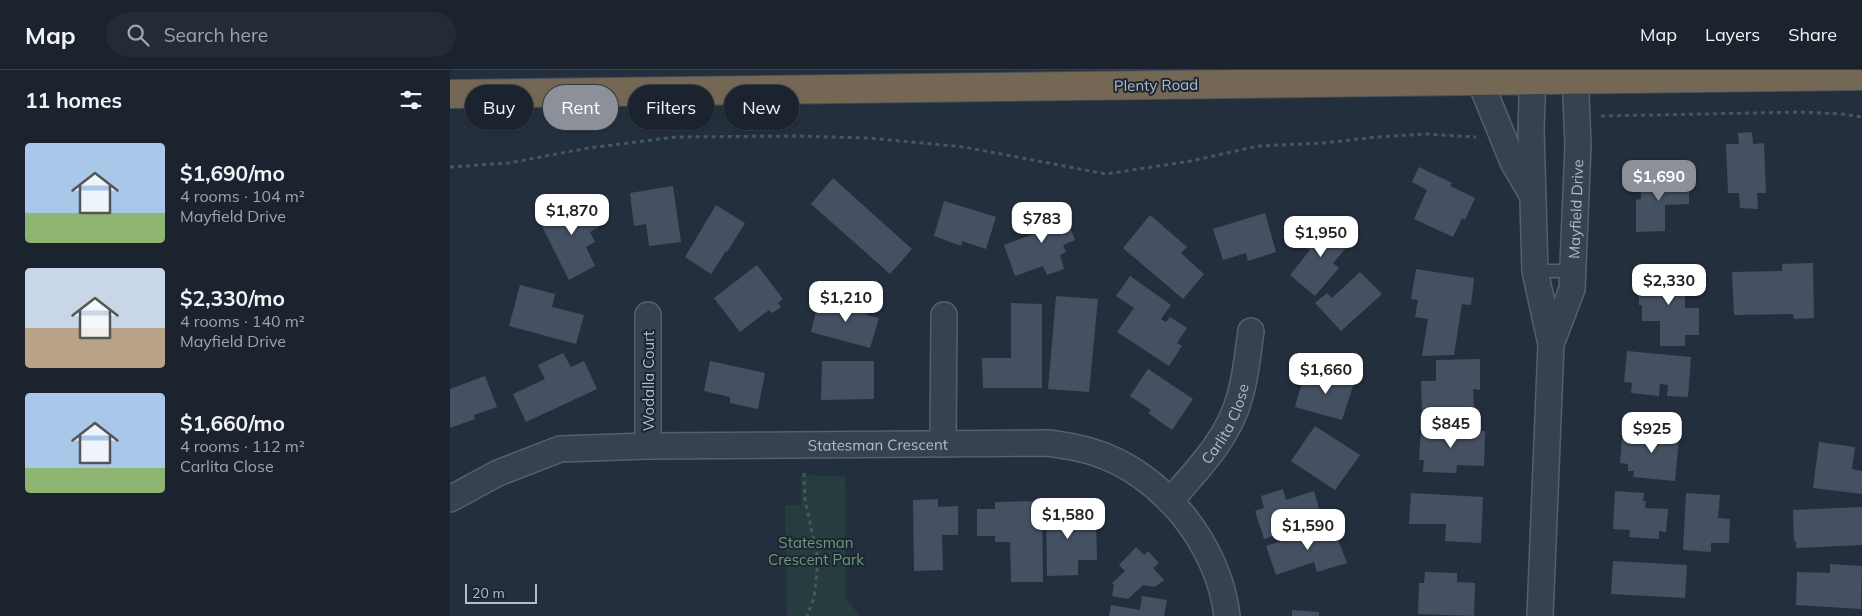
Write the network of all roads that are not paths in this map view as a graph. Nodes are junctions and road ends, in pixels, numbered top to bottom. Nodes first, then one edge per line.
1 (1575, 74) edge
2 (1533, 75) edge
3 (1862, 76) edge
4 (1480, 81) junction
5 (450, 94) edge
6 (1532, 195) junction
7 (1535, 271) junction
8 (1573, 271) junction
9 (648, 315) dead end
10 (944, 315) dead end
11 (1251, 331) dead end
12 (1551, 344) junction
13 (944, 444) junction
14 (648, 446) junction
15 (450, 499) edge
16 (1170, 501) junction
17 (1227, 616) edge
18 (1540, 616) edge

1 - 2 highway, Plenty Road
1 - 3 highway, Plenty Road
1 - 8 street, Mayfield Drive
2 - 4 highway, Plenty Road
2 - 6 street, Mayfield Drive
4 - 5 highway, Plenty Road
4 - 6 street
6 - 7 street, Mayfield Drive
7 - 8 lane
7 - 12 street, Mayfield Drive
8 - 12 street, Mayfield Drive
9 - 14 street, Wodalla Court
10 - 13 street
11 - 16 street, Carlita Close
12 - 18 street, Mayfield Drive
13 - 14 street, Statesman Crescent
13 - 16 street, Statesman Crescent
14 - 15 street, Statesman Crescent
16 - 17 street, Statesman Crescent

